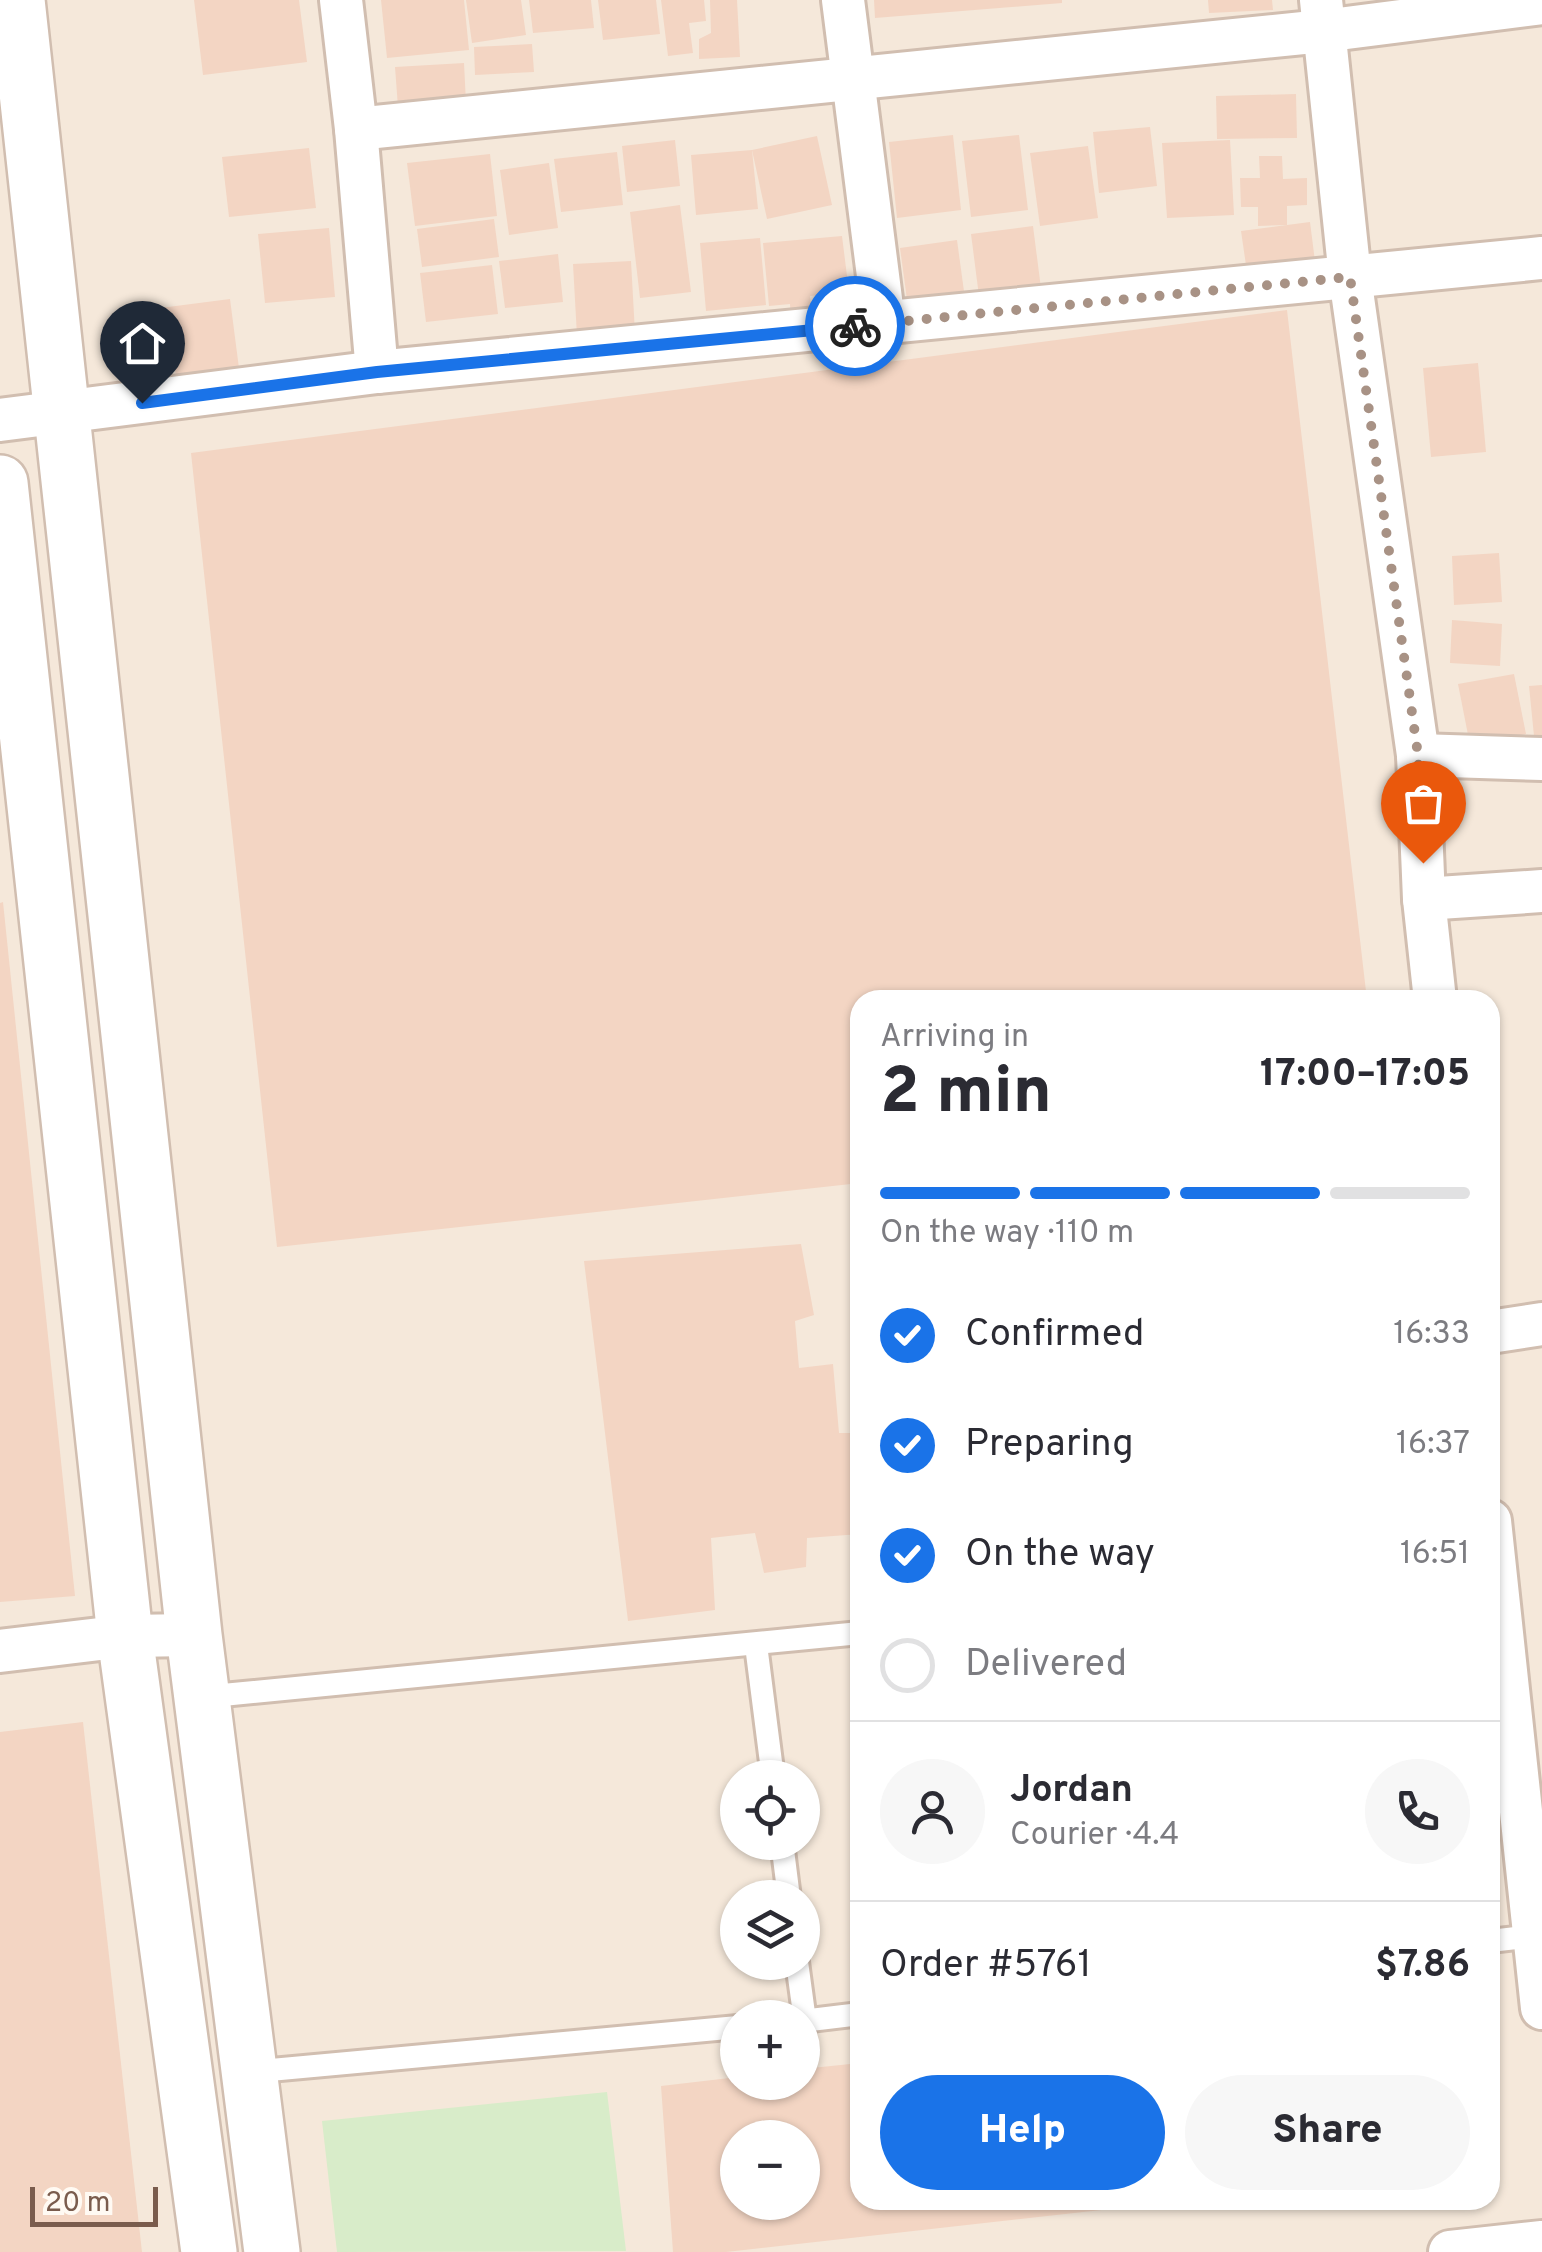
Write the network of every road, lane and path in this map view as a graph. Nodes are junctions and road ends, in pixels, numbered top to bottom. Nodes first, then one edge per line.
1 (16, 0) edge
2 (341, 0) edge
3 (843, 0) edge
4 (1542, 3) edge
5 (1322, 16) edge
6 (854, 80) junction
7 (356, 129) junction
8 (1542, 258) edge
9 (1350, 277) junction
10 (884, 323) junction
11 (377, 372) junction
12 (63, 412) junction
13 (0, 420) edge
14 (0, 483) edge
15 (1418, 755) junction
16 (1542, 759) edge
17 (1542, 891) edge
18 (1424, 899) junction
19 (1435, 990) edge
20 (1542, 1324) edge
21 (1500, 1330) edge
22 (1500, 1630) edge
23 (850, 1634) edge
24 (125, 1636) junction
25 (194, 1636) junction
26 (756, 1644) junction
27 (0, 1650) edge
28 (202, 1697) junction
29 (771, 1760) edge
30 (1538, 1936) edge
31 (1500, 1940) edge
32 (1542, 2008) edge
33 (850, 2015) edge
34 (820, 2019) edge
35 (720, 2029) edge
36 (248, 2072) junction
37 (1542, 2242) edge
38 (209, 2252) edge
39 (272, 2252) edge
40 (1450, 2252) edge

1 - 12 street
2 - 7 street
3 - 6 street
4 - 5 street
5 - 6 street
5 - 9 street
6 - 7 street
6 - 10 street
7 - 11 street
8 - 9 street
9 - 10 street
9 - 15 street
10 - 11 street
11 - 12 street
12 - 13 street
12 - 25 street
14 - 24 street
15 - 16 street
15 - 18 street
17 - 18 street
18 - 19 street
20 - 21 street
22 - 30 street
23 - 26 lane
24 - 25 street
24 - 27 street
24 - 38 street
25 - 28 street
26 - 28 lane
26 - 29 lane
28 - 36 street
30 - 31 lane
30 - 32 street
33 - 34 lane
35 - 36 lane
36 - 39 street
37 - 40 street

